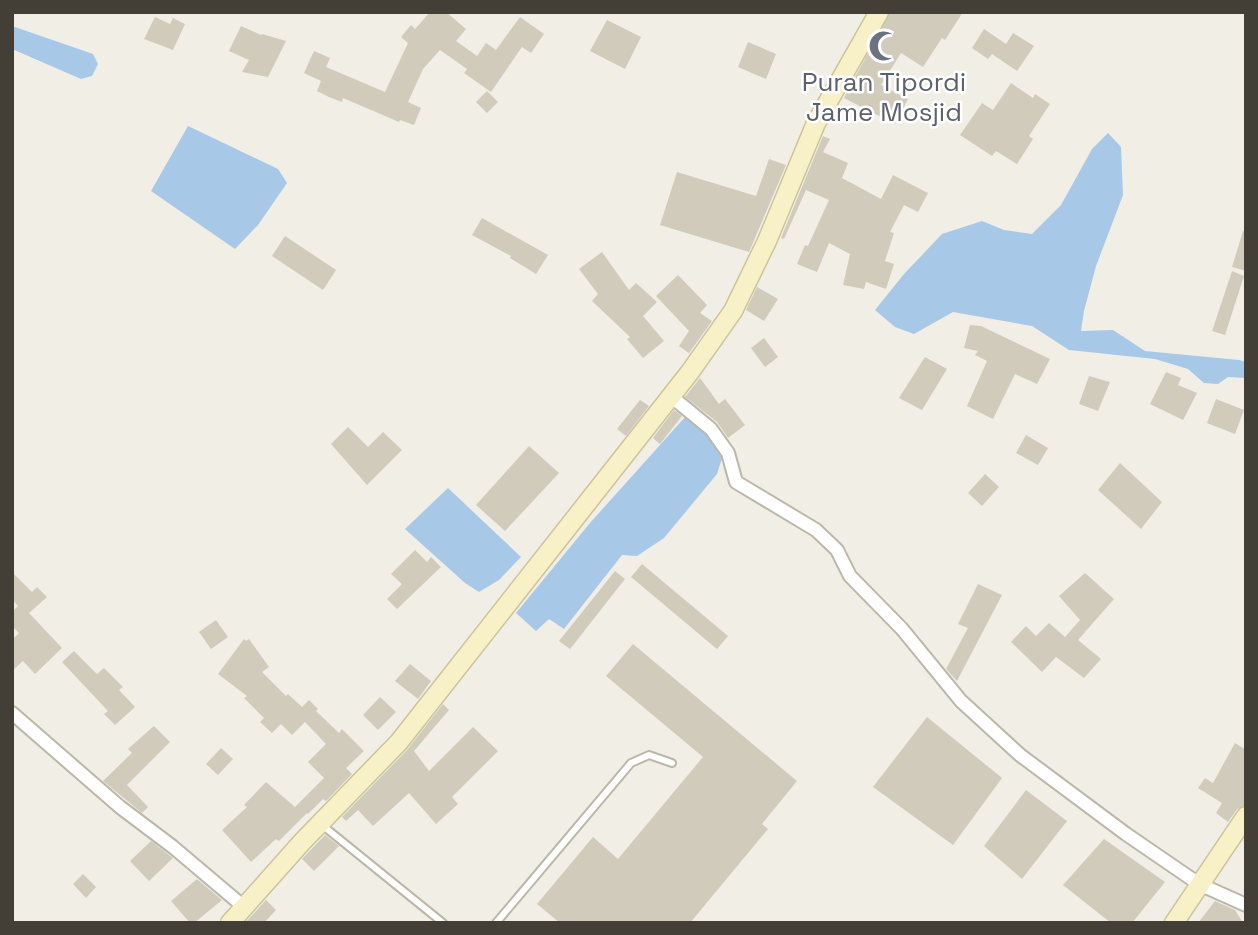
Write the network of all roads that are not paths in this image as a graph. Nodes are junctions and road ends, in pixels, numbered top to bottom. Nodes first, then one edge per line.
1 (879, 12) edge
2 (672, 397) junction
3 (12, 712) edge
4 (672, 763) dead end
5 (1246, 816) edge
6 (321, 824) junction
7 (1199, 884) junction
8 (1246, 905) edge
9 (244, 907) junction
10 (230, 923) edge
11 (443, 923) edge
12 (496, 923) edge
13 (1174, 923) edge

1 - 2 street
2 - 6 street
2 - 7 street
3 - 9 street
4 - 12 lane
5 - 7 street
6 - 9 street
6 - 11 lane
7 - 8 street
7 - 13 street
9 - 10 street

